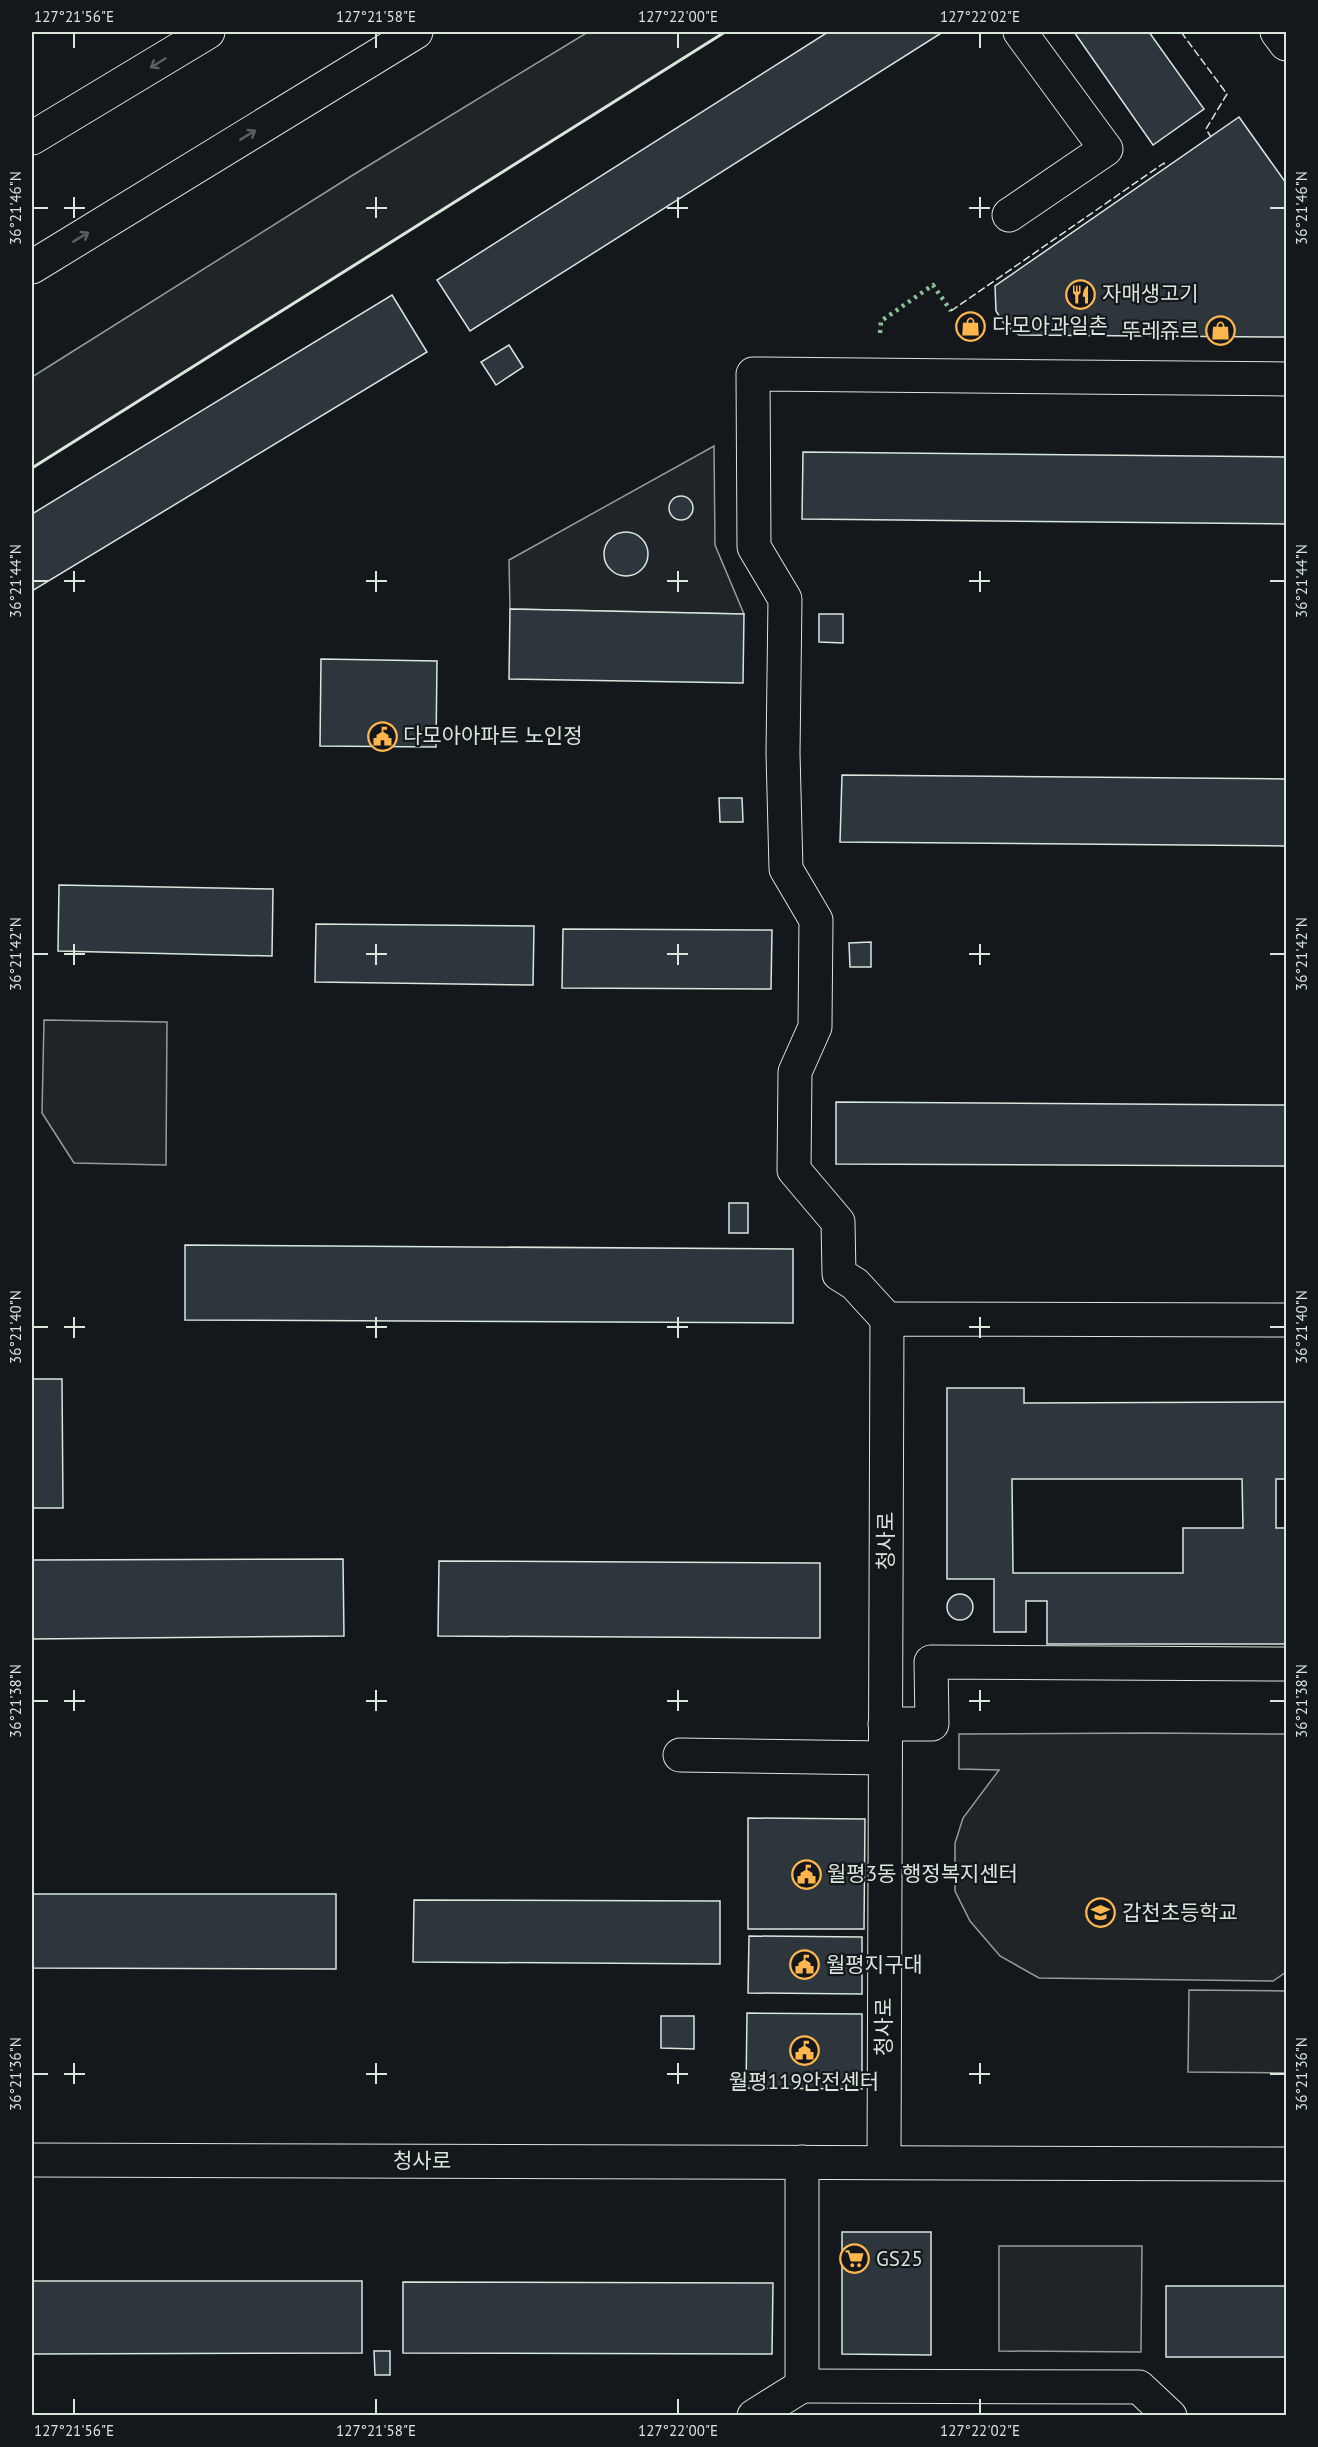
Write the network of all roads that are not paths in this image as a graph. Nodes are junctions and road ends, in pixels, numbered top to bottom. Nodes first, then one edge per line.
1 (208, 32) edge
2 (416, 32) edge
3 (1020, 32) edge
4 (1277, 32) edge
5 (1287, 44) edge
6 (32, 138) edge
7 (1009, 215) dead end
8 (32, 267) edge
9 (1287, 379) edge
10 (887, 1319) junction
11 (1287, 1320) edge
12 (1287, 1664) edge
13 (885, 1724) junction
14 (680, 1755) dead end
15 (885, 1758) junction
16 (32, 2160) edge
17 (802, 2162) junction
18 (884, 2162) junction
19 (1287, 2164) edge
20 (802, 2386) junction
21 (754, 2415) edge
22 (1170, 2415) edge

1 -> 6 street
8 -> 2 street
3 - 7 street
4 - 5 street
9 - 10 street
10 - 11 street
10 - 13 street, 청사로
12 - 13 street
13 - 15 street, 청사로
14 - 15 street
15 - 18 street, 청사로
16 - 17 street, 청사로
17 - 18 street, 청사로
17 - 20 street
18 - 19 street, 청사로
20 - 21 street
20 - 22 street

